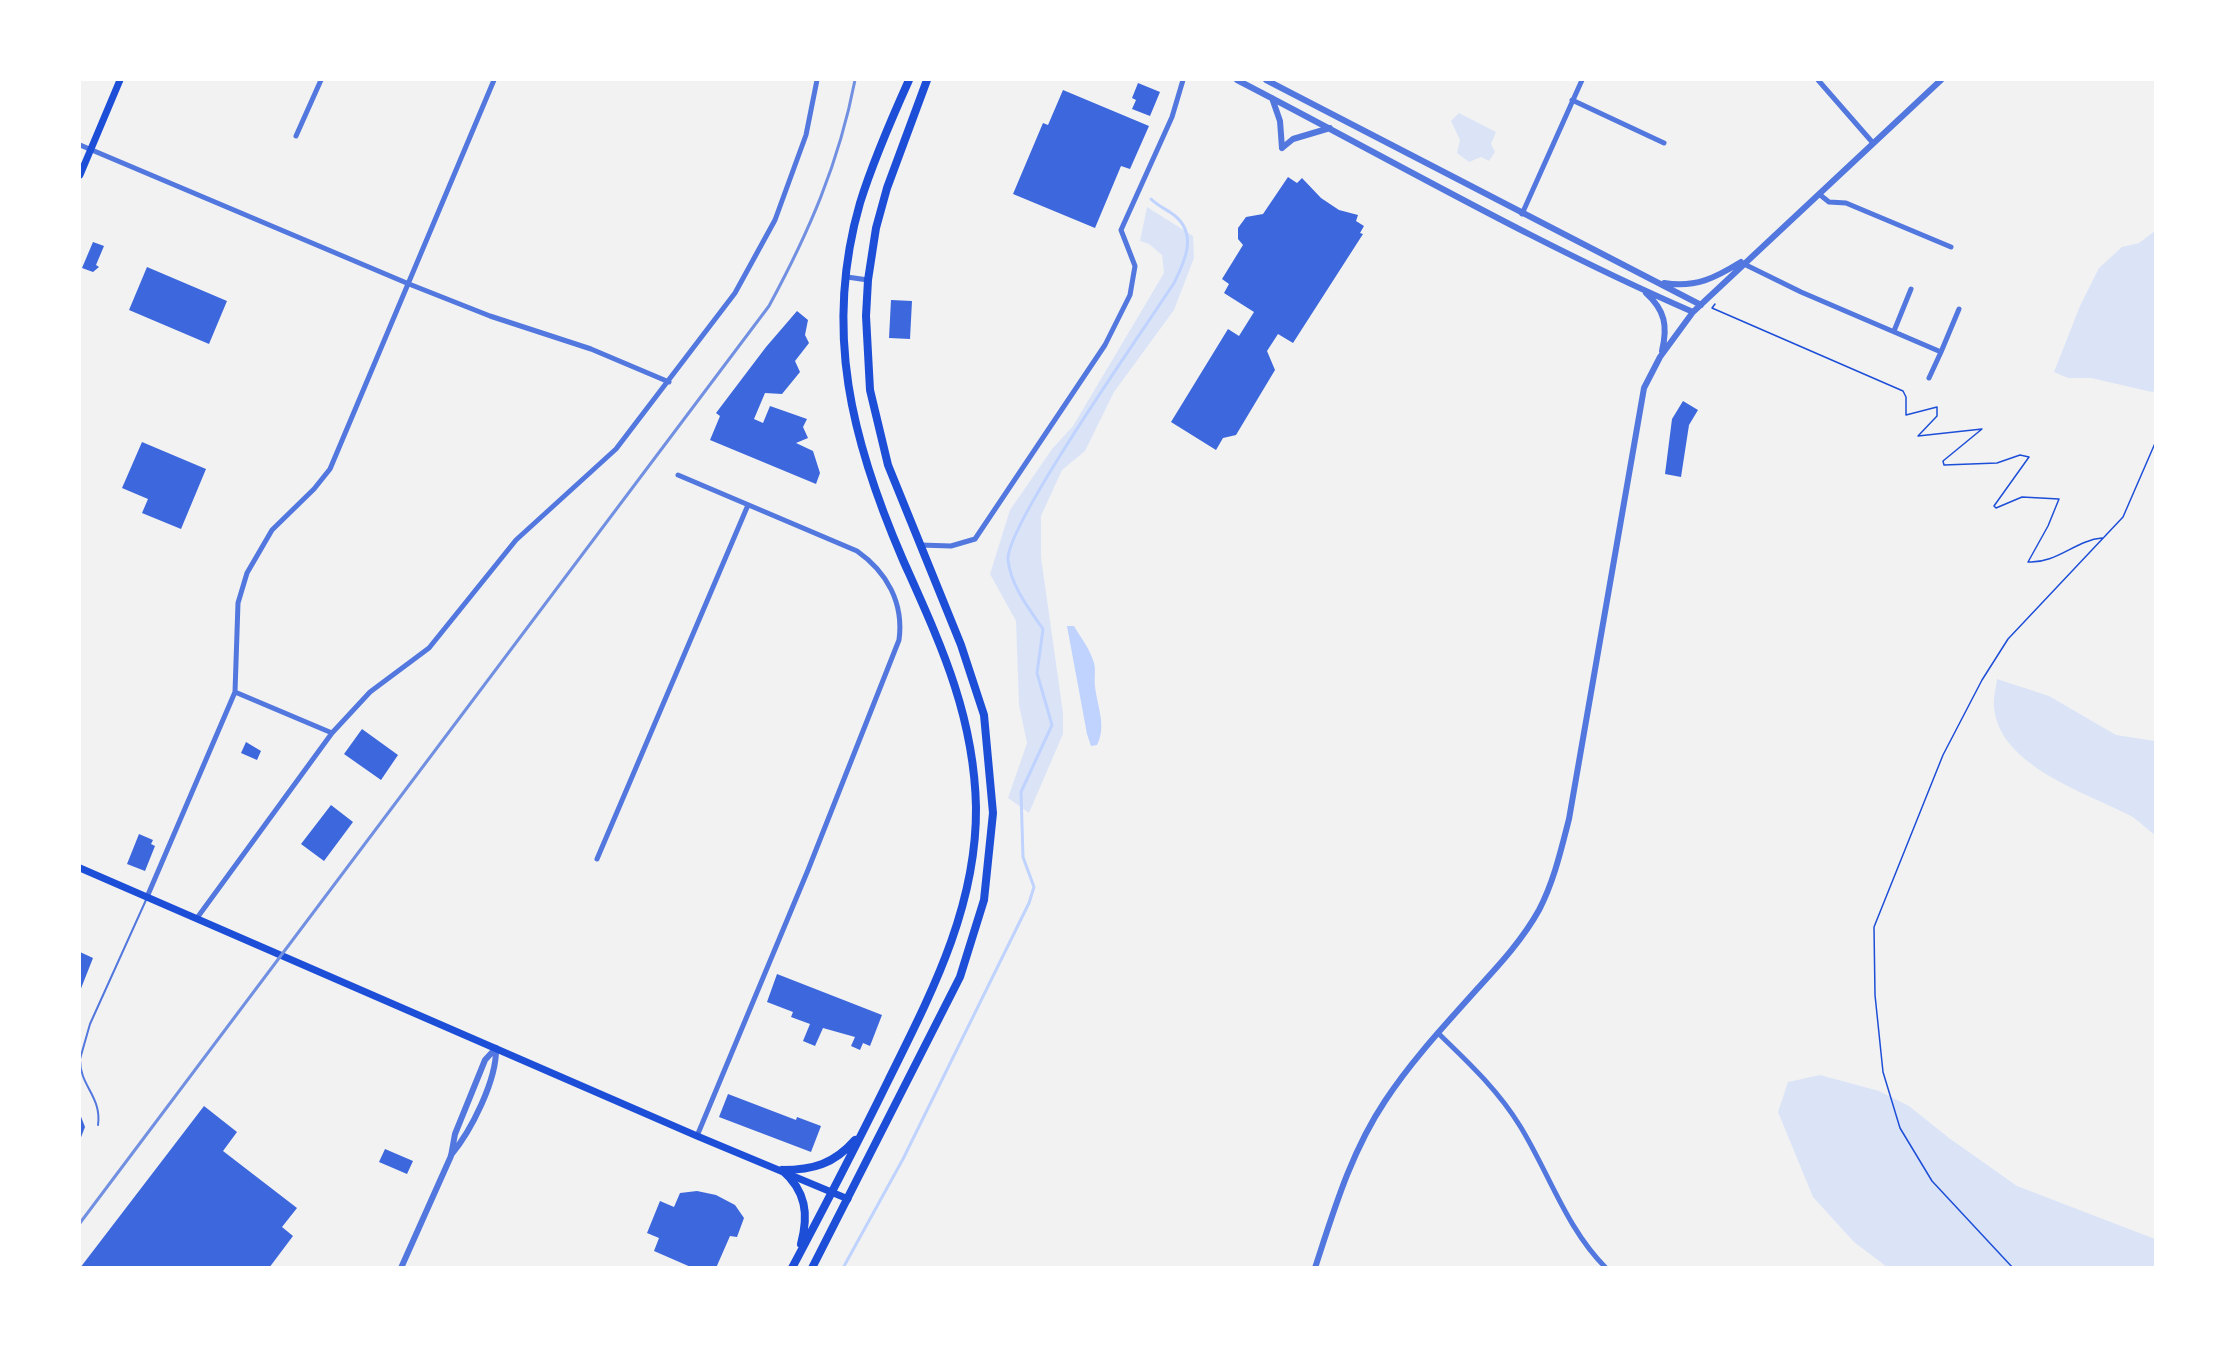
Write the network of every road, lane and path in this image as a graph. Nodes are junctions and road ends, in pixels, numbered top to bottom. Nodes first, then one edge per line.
1 (120, 80) edge
2 (321, 80) edge
3 (495, 80) edge
4 (817, 80) edge
5 (909, 80) edge
6 (927, 80) edge
7 (1183, 80) edge
8 (1237, 80) edge
9 (1266, 80) edge
10 (1581, 80) edge
11 (1818, 80) edge
12 (1941, 80) edge
13 (1272, 98) junction
14 (1572, 100) junction
15 (1330, 128) junction
16 (296, 136) dead end
17 (1664, 143) dead end
18 (1873, 143) junction
19 (80, 145) edge
20 (90, 150) junction
21 (80, 175) edge
22 (1818, 194) junction
23 (1522, 214) junction
24 (1951, 247) dead end
25 (1752, 256) junction
26 (1744, 264) junction
27 (847, 278) junction
28 (868, 280) junction
29 (1659, 282) junction
30 (410, 284) junction
31 (1911, 289) dead end
32 (1642, 290) junction
33 (1715, 304) dead end
34 (1701, 305) junction
35 (1959, 309) dead end
36 (1693, 312) junction
37 (1894, 332) junction
38 (1941, 351) junction
39 (1660, 357) junction
40 (1929, 378) dead end
41 (669, 382) junction
42 (2156, 441) edge
43 (678, 475) dead end
44 (748, 505) junction
45 (2103, 538) junction
46 (920, 545) junction
47 (236, 692) junction
48 (332, 734) junction
49 (597, 859) dead end
50 (80, 868) edge
51 (147, 897) junction
52 (197, 918) junction
53 (1438, 1033) junction
54 (496, 1048) junction
55 (80, 1059) edge
56 (98, 1125) dead end
57 (864, 1129) junction
58 (697, 1136) junction
59 (451, 1156) junction
60 (782, 1170) junction
61 (833, 1192) junction
62 (848, 1199) junction
63 (794, 1264) edge
64 (401, 1268) edge
65 (812, 1268) edge
66 (1315, 1268) edge
67 (1606, 1268) edge
68 (2013, 1268) edge

1 - 20 main road
2 - 16 street
3 - 30 street
4 - 41 street
5 - 27 highway
6 - 28 highway
7 - 46 street
8 - 13 street
9 - 23 street
10 - 14 street
11 - 18 street
12 - 18 street
13 - 15 street
13 - 15 street
14 - 17 street
14 - 23 street
15 - 32 street
18 - 22 street
19 - 20 street
20 - 21 main road
20 - 30 street
22 - 24 street
22 - 25 street
23 - 29 street
25 - 26 street
25 - 29 street
26 - 34 street
26 - 37 street
27 - 28 street
27 - 57 highway
28 - 46 highway
29 - 34 street
30 - 41 street
30 - 47 street
31 - 37 street
32 - 36 street
32 - 39 street
33 - 45 path
34 - 36 street
35 - 38 street
36 - 39 street
37 - 38 street
38 - 40 street
39 - 53 street
41 - 48 street
42 - 45 path
43 - 44 street
44 - 49 street
44 - 58 street
45 - 68 path
46 - 62 highway
47 - 48 street
47 - 51 street
48 - 52 street
50 - 51 main road
51 - 52 main road
51 - 55 lane
52 - 54 main road
53 - 66 street
53 - 67 street
54 - 58 main road
54 - 59 street
54 - 59 street
55 - 56 lane
57 - 60 highway
57 - 61 highway
58 - 60 main road
59 - 64 street
60 - 61 main road
60 - 63 highway
61 - 62 main road
61 - 63 highway
62 - 65 highway

